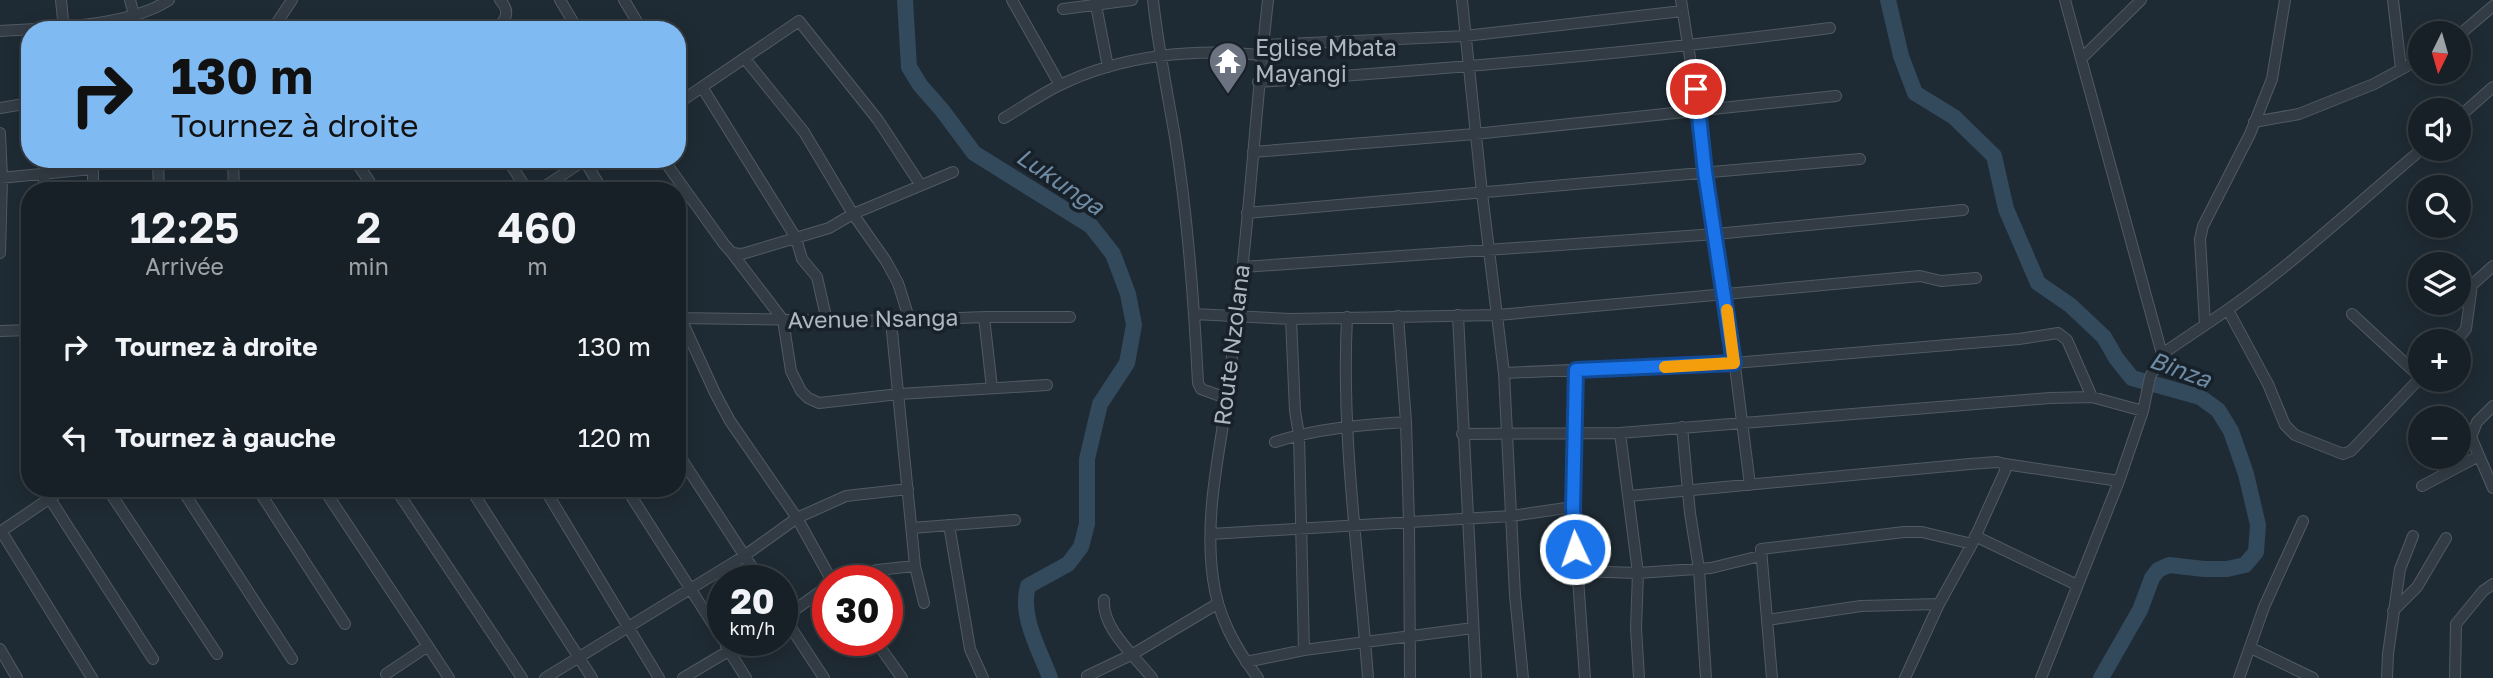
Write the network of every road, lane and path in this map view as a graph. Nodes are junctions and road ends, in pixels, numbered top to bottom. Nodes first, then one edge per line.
1 (61, 0) edge
2 (130, 0) edge
3 (169, 0) edge
4 (292, 0) edge
5 (500, 0) edge
6 (559, 0) edge
7 (624, 0) edge
8 (1012, 0) edge
9 (1132, 0) edge
10 (1153, 0) edge
11 (1268, 0) edge
12 (1462, 0) edge
13 (2066, 0) edge
14 (2141, 0) edge
15 (2286, 0) edge
16 (2393, 0) edge
17 (1096, 2) edge
18 (1682, 6) edge
19 (2493, 6) edge
20 (1063, 9) dead end
21 (134, 15) junction
22 (63, 21) edge
23 (102, 21) edge
24 (136, 21) edge
25 (278, 21) edge
26 (504, 21) edge
27 (572, 21) edge
28 (637, 21) edge
29 (2471, 25) edge
30 (1830, 28) dead end
31 (21, 31) edge
32 (0, 32) edge
33 (1465, 36) junction
34 (1690, 47) junction
35 (1262, 50) junction
36 (1159, 56) junction
37 (2082, 58) junction
38 (745, 59) junction
39 (2408, 65) edge
40 (1108, 67) junction
41 (1468, 68) junction
42 (2401, 69) junction
43 (1258, 82) junction
44 (1060, 85) junction
45 (702, 88) junction
46 (2493, 88) edge
47 (1836, 96) dead end
48 (686, 98) edge
49 (21, 104) edge
50 (2471, 107) edge
51 (0, 108) edge
52 (1698, 109) junction
53 (1004, 118) dead end
54 (2254, 122) junction
55 (0, 133) edge
56 (1475, 134) junction
57 (1253, 152) junction
58 (1860, 159) dead end
59 (2408, 161) edge
60 (71, 168) edge
61 (573, 168) edge
62 (953, 172) dead end
63 (1705, 172) junction
64 (44, 173) junction
65 (1, 178) edge
66 (44, 182) edge
67 (552, 182) edge
68 (920, 184) junction
69 (686, 192) edge
70 (1482, 193) junction
71 (1963, 210) dead end
72 (1247, 213) junction
73 (853, 214) junction
74 (1716, 234) junction
75 (796, 238) junction
76 (1489, 248) junction
77 (0, 253) edge
78 (732, 253) junction
79 (2493, 266) edge
80 (1242, 267) junction
81 (1976, 278) dead end
82 (1726, 295) junction
83 (2228, 310) junction
84 (1195, 314) junction
85 (2352, 314) dead end
86 (686, 315) edge
87 (1458, 315) junction
88 (1498, 315) junction
89 (1398, 316) junction
90 (984, 317) junction
91 (1070, 317) dead end
92 (1347, 317) junction
93 (1237, 318) junction
94 (1291, 319) junction
95 (783, 320) junction
96 (827, 321) junction
97 (891, 321) junction
98 (910, 321) junction
99 (2205, 325) junction
100 (2466, 329) edge
101 (21, 330) edge
102 (686, 330) edge
103 (0, 331) edge
104 (2162, 354) junction
105 (1734, 363) junction
106 (2408, 366) edge
107 (1576, 370) junction
108 (1504, 373) junction
109 (1047, 385) dead end
110 (992, 388) junction
111 (2408, 390) edge
112 (899, 394) junction
113 (2092, 397) junction
114 (1226, 398) junction
115 (2493, 406) edge
116 (2143, 411) junction
117 (1406, 422) junction
118 (1743, 422) junction
119 (1346, 427) junction
120 (1682, 427) junction
121 (1507, 432) junction
122 (1574, 432) junction
123 (1620, 433) junction
124 (1462, 434) junction
125 (1299, 435) junction
126 (1275, 442) dead end
127 (2479, 456) junction
128 (2005, 464) junction
129 (686, 466) edge
130 (2119, 481) junction
131 (1750, 485) junction
132 (2422, 486) dead end
133 (2493, 488) edge
134 (908, 489) junction
135 (1688, 492) junction
136 (1629, 496) junction
137 (53, 497) edge
138 (113, 497) edge
139 (187, 497) edge
140 (263, 497) edge
141 (329, 497) edge
142 (401, 497) edge
143 (476, 497) edge
144 (549, 497) edge
145 (632, 497) edge
146 (50, 499) junction
147 (1573, 507) junction
148 (1511, 516) junction
149 (797, 518) junction
150 (1469, 518) junction
151 (1016, 520) dead end
152 (2303, 521) dead end
153 (1409, 522) junction
154 (949, 525) junction
155 (1353, 526) junction
156 (912, 528) junction
157 (1301, 530) junction
158 (1, 532) edge
159 (1211, 534) junction
160 (2413, 536) dead end
161 (2446, 538) dead end
162 (1973, 540) junction
163 (744, 556) junction
164 (1760, 556) junction
165 (750, 565) edge
166 (823, 565) edge
167 (915, 566) junction
168 (903, 567) edge
169 (1699, 569) junction
170 (1576, 571) junction
171 (1638, 573) junction
172 (2493, 584) edge
173 (2077, 585) junction
174 (690, 588) junction
175 (1104, 600) dead end
176 (924, 603) dead end
177 (1217, 604) junction
178 (1939, 604) junction
179 (2393, 611) junction
180 (707, 615) edge
181 (1767, 620) junction
182 (345, 624) dead end
183 (629, 628) junction
184 (1474, 628) junction
185 (1408, 637) junction
186 (798, 639) edge
187 (1365, 641) junction
188 (428, 646) junction
189 (2251, 648) junction
190 (0, 649) edge
191 (1304, 650) junction
192 (217, 654) dead end
193 (1133, 654) junction
194 (720, 656) edge
195 (732, 656) edge
196 (886, 656) edge
197 (579, 657) junction
198 (153, 659) dead end
199 (292, 659) dead end
200 (1245, 662) junction
201 (386, 674) dead end
202 (1087, 676) edge
203 (17, 678) edge
204 (92, 678) edge
205 (449, 678) edge
206 (522, 678) edge
207 (545, 678) edge
208 (592, 678) edge
209 (659, 678) edge
210 (683, 678) edge
211 (746, 678) edge
212 (824, 678) edge
213 (902, 678) edge
214 (983, 678) edge
215 (1153, 678) edge
216 (1258, 678) edge
217 (1368, 678) edge
218 (1410, 678) edge
219 (1476, 678) edge
220 (1523, 678) edge
221 (1585, 678) edge
222 (1639, 678) edge
223 (1706, 678) edge
224 (1772, 678) edge
225 (1905, 678) edge
226 (2041, 678) edge
227 (2239, 678) edge
228 (2313, 678) edge
229 (2387, 678) edge
230 (2455, 678) edge

1 - 22 street
2 - 21 street
3 - 21 street
4 - 25 street
5 - 26 street
6 - 27 street
7 - 28 street
8 - 44 street
9 - 17 street
10 - 36 street
11 - 35 street, Route Nzolana
12 - 33 street
13 - 37 street
14 - 37 street
15 - 54 street
16 - 42 street
17 - 20 street
17 - 40 street
18 - 33 street
18 - 34 street
19 - 29 street
21 - 23 street
21 - 24 street
30 - 34 street
31 - 32 street
33 - 35 street
33 - 41 street
34 - 41 street
34 - 52 street
35 - 36 street
35 - 43 street, Route Nzolana
36 - 40 street
36 - 84 street
37 - 104 street
38 - 45 street
38 - 68 street
38 - 73 street
39 - 42 street
40 - 44 street
41 - 43 street
41 - 56 street
42 - 54 street
43 - 57 street, Route Nzolana
44 - 53 street
45 - 48 street
45 - 75 street
46 - 50 street
47 - 52 street
49 - 51 street
52 - 56 street
52 - 63 street
54 - 99 street
55 - 65 street
56 - 57 street
56 - 70 street
57 - 72 street, Route Nzolana
58 - 63 street
59 - 83 street
60 - 64 street
61 - 67 street
62 - 68 street
63 - 70 street
63 - 74 street
64 - 65 street
64 - 66 street
65 - 77 street
68 - 73 street
69 - 78 street
70 - 72 street
70 - 76 street
71 - 74 street
72 - 80 street, Route Nzolana
73 - 75 street
73 - 98 street
74 - 76 street
74 - 82 street
75 - 78 street
75 - 96 street
76 - 80 street
76 - 88 street
78 - 95 street
79 - 100 street
80 - 93 street, Route Nzolana
81 - 82 street
82 - 88 street
82 - 105 street
83 - 99 street
83 - 111 street
84 - 93 street
84 - 114 street
85 - 106 street
86 - 95 street, Avenue Nsanga
87 - 88 street
87 - 89 street
87 - 124 street
88 - 108 street
89 - 92 street
89 - 117 street
90 - 91 street, Avenue Nsanga
90 - 98 street, Avenue Nsanga
90 - 110 street
92 - 94 street
92 - 119 street
93 - 94 street
93 - 114 street, Route Nzolana
94 - 125 street
95 - 96 street, Avenue Nsanga
95 - 112 street
96 - 97 street, Avenue Nsanga
97 - 98 street, Avenue Nsanga
97 - 112 street
99 - 104 street
101 - 103 street
102 - 149 street
104 - 116 street
105 - 107 street
105 - 113 street
105 - 118 street
107 - 108 street
107 - 122 street
108 - 121 street
109 - 110 street
110 - 112 street
112 - 134 street
113 - 116 street
113 - 118 street
114 - 159 street, Route Nzolana
115 - 127 street
116 - 130 street
117 - 119 street
117 - 153 street
118 - 120 street
118 - 131 street
119 - 125 street
119 - 155 street
120 - 123 street
120 - 135 street
121 - 122 street
121 - 124 street
121 - 148 street
122 - 123 street
122 - 147 street
123 - 136 street
124 - 150 street
125 - 126 street
125 - 157 street
127 - 132 street
127 - 133 street
128 - 130 street
128 - 131 street
128 - 162 street
129 - 163 street
130 - 173 street
131 - 135 street
134 - 149 street
134 - 156 street
135 - 136 street
135 - 169 street
136 - 171 street
137 - 146 street
138 - 192 street
139 - 199 street
140 - 182 street
141 - 188 street
142 - 206 street
143 - 197 street
144 - 183 street
145 - 174 street
146 - 158 street
146 - 198 street
147 - 148 street
147 - 170 street
148 - 150 street
148 - 220 street
149 - 163 street
149 - 166 street
150 - 153 street
150 - 184 street
151 - 154 street
152 - 189 street
153 - 155 street
153 - 185 street
154 - 156 street
154 - 214 street
155 - 157 street
155 - 187 street
156 - 167 street
157 - 159 street
157 - 191 street
158 - 204 street
159 - 177 street, Route Nzolana
160 - 179 street
161 - 179 street
162 - 164 street
162 - 173 street
162 - 178 street
163 - 165 street
163 - 174 street
164 - 169 street
164 - 181 street
167 - 168 street
167 - 176 street
169 - 171 street
169 - 223 street
170 - 171 street
170 - 221 street
171 - 222 street
172 - 230 street
173 - 226 street
174 - 180 street
174 - 183 street
175 - 193 street
177 - 193 street
177 - 200 street, Route Nzolana
178 - 181 street
178 - 225 street
179 - 229 street
181 - 224 street
183 - 197 street
183 - 209 street
184 - 185 street
184 - 219 street
185 - 187 street
185 - 218 street
186 - 212 street
187 - 191 street
187 - 217 street
188 - 201 street
188 - 205 street
189 - 227 street
189 - 228 street
190 - 203 street
191 - 200 street
193 - 202 street
193 - 215 street
194 - 210 street
195 - 211 street
196 - 213 street
197 - 207 street
197 - 208 street
200 - 216 street, Route Nzolana

